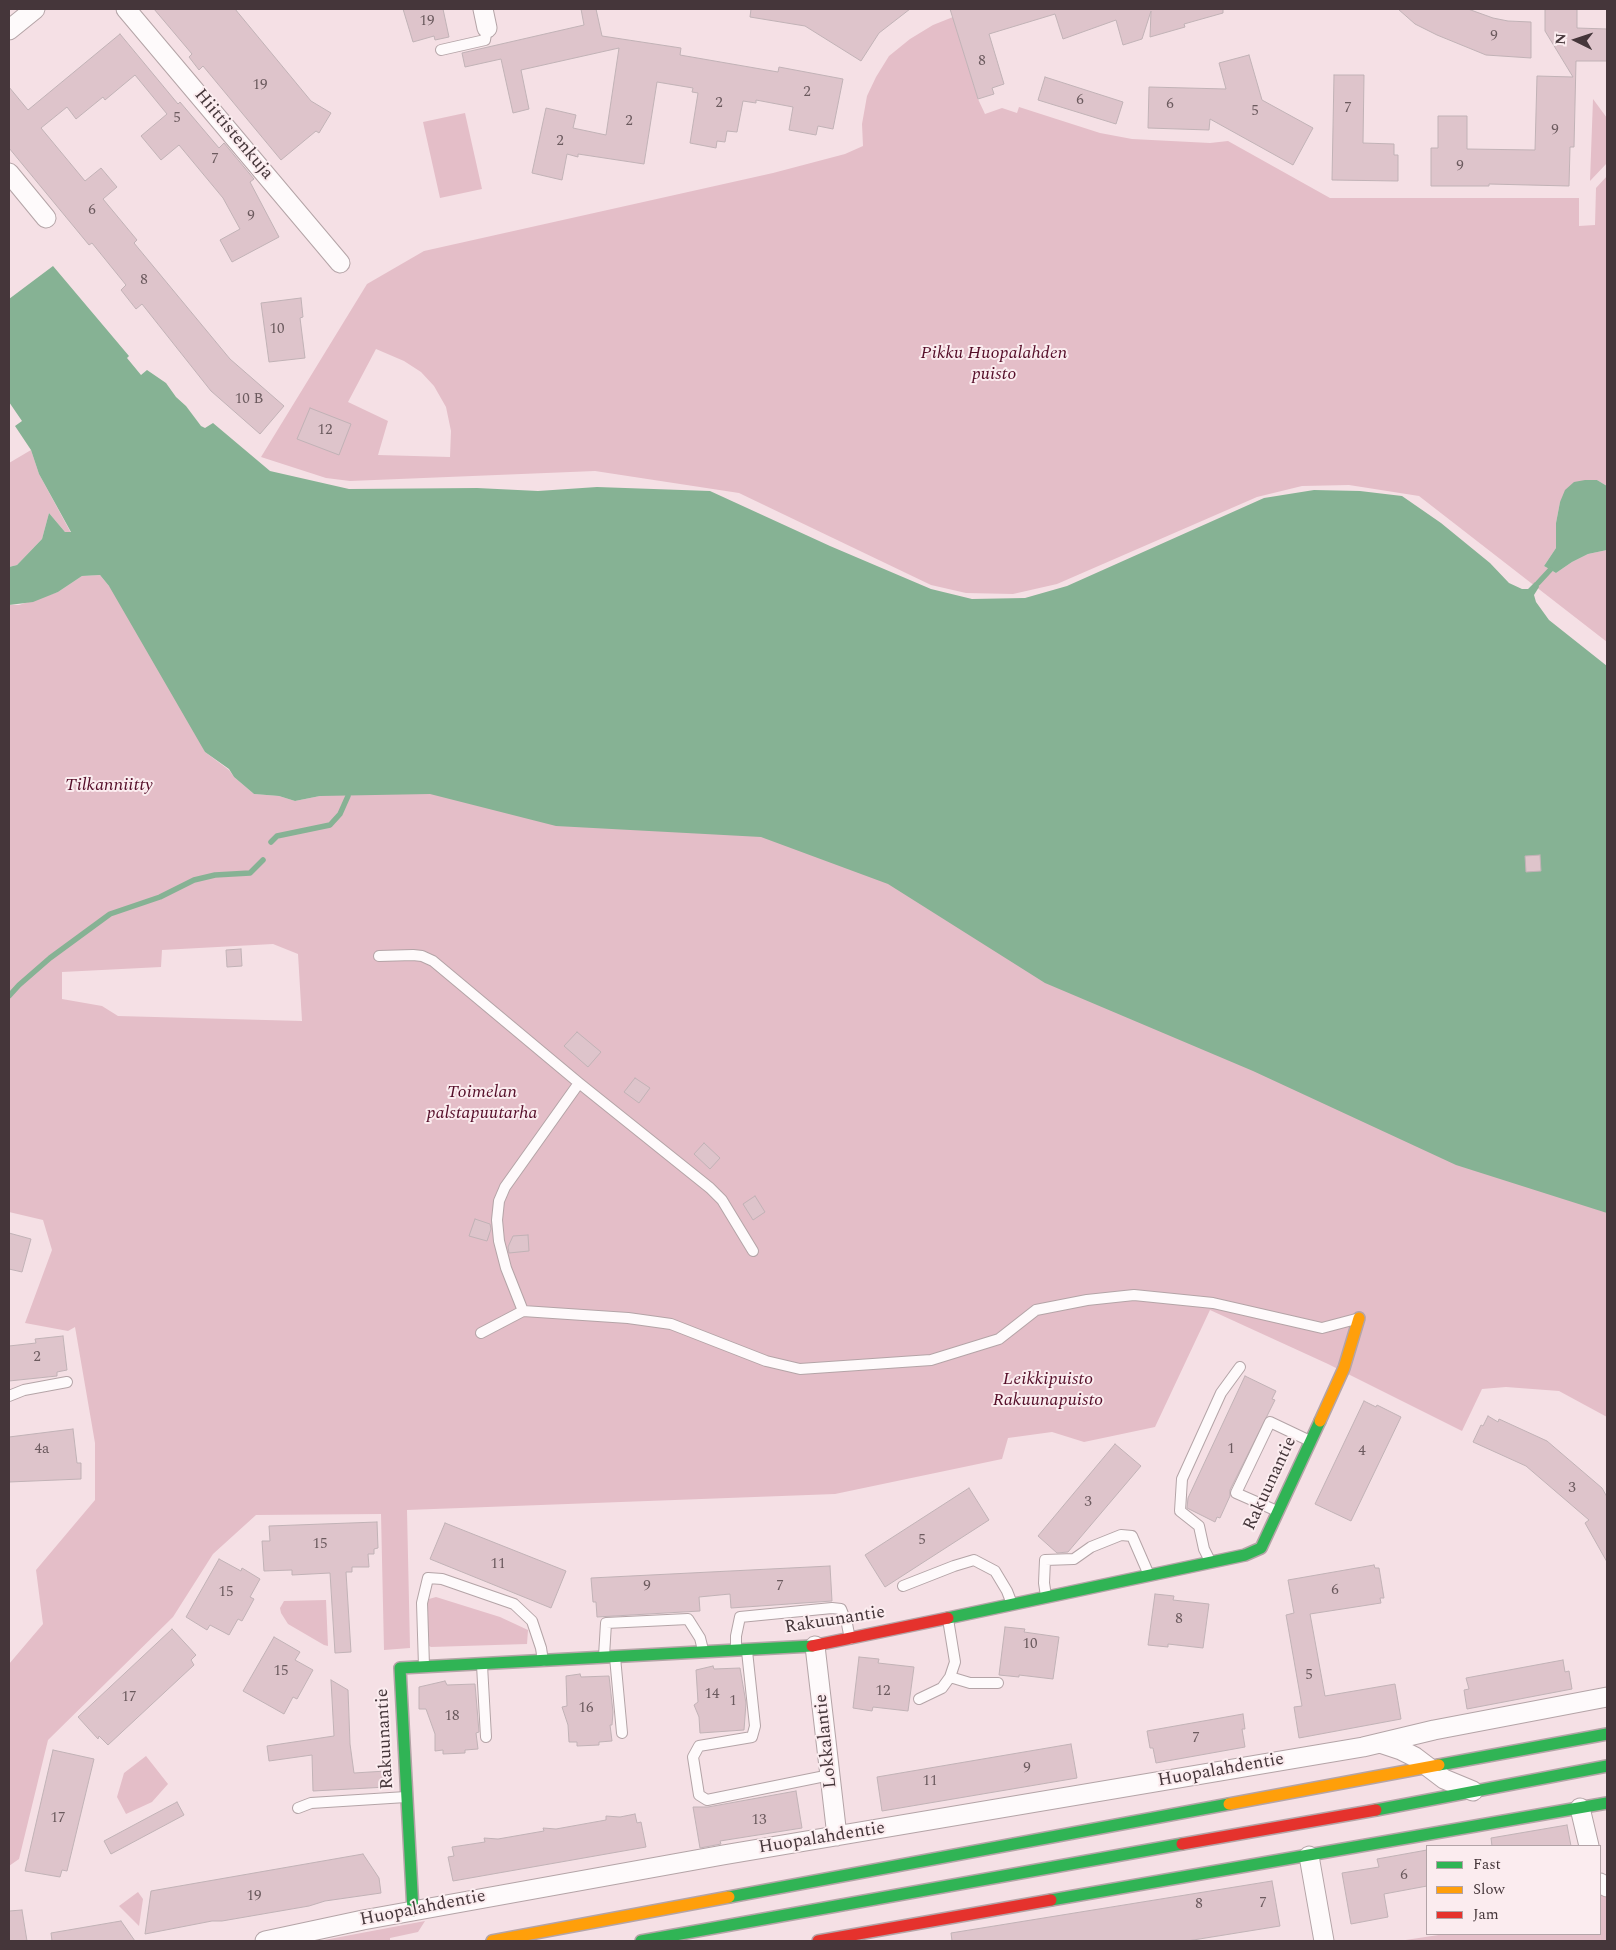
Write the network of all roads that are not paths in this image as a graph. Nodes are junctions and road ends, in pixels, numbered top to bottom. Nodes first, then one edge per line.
1 (35, 9) edge
2 (126, 9) edge
3 (482, 9) edge
4 (487, 28) joint
5 (9, 30) edge
6 (442, 50) dead end
7 (9, 172) edge
8 (46, 218) dead end
9 (340, 263) dead end
10 (379, 956) dead end
11 (579, 1083) junction
12 (753, 1251) dead end
13 (523, 1311) junction
14 (1359, 1318) joint
15 (480, 1333) dead end
16 (1240, 1367) dead end
17 (67, 1382) dead end
18 (9, 1396) edge
19 (1310, 1441) junction
20 (1278, 1511) junction
21 (1211, 1562) junction
22 (1149, 1575) junction
23 (904, 1586) dead end
24 (1046, 1597) junction
25 (1012, 1604) junction
26 (948, 1618) junction
27 (850, 1639) junction
28 (815, 1646) junction
29 (742, 1650) junction
30 (703, 1652) junction
31 (609, 1657) junction
32 (543, 1661) junction
33 (482, 1664) junction
34 (424, 1667) junction
35 (950, 1677) junction
36 (998, 1683) dead end
37 (1607, 1697) edge
38 (919, 1700) dead end
39 (622, 1733) dead end
40 (1607, 1734) edge
41 (486, 1737) dead end
42 (1380, 1743) junction
43 (1607, 1766) edge
44 (1427, 1767) junction
45 (830, 1775) junction
46 (1473, 1791) junction
47 (407, 1797) junction
48 (1607, 1802) edge
49 (298, 1808) dead end
50 (1580, 1808) junction
51 (837, 1836) junction
52 (1589, 1845) edge
53 (1308, 1856) junction
54 (413, 1911) junction
55 (847, 1939) edge
56 (265, 1941) edge
57 (492, 1941) edge
58 (640, 1941) edge
59 (818, 1941) edge
60 (1324, 1941) edge

1 - 5 street
2 - 9 street, Hiittistenkuja
3 - 4 street
4 - 6 lane
7 - 8 street
10 - 11 lane
11 - 12 lane
11 - 13 lane
13 - 14 lane
13 - 15 lane
14 - 19 street, Rakuunantie
16 - 21 lane
17 - 18 lane
19 - 20 street, Rakuunantie
19 - 20 lane
20 - 21 street, Rakuunantie
21 - 22 street, Rakuunantie
22 - 24 street, Rakuunantie
22 - 24 lane
23 - 25 lane
24 - 25 street, Rakuunantie
25 - 26 street, Rakuunantie
26 - 27 street, Rakuunantie
26 - 35 lane
27 - 28 street, Rakuunantie
27 - 29 lane
28 - 29 street, Rakuunantie
28 - 45 street, Lokkalantie
29 - 30 street, Rakuunantie
29 - 45 lane
30 - 31 street, Rakuunantie
30 - 31 lane
31 - 32 street, Rakuunantie
31 - 39 lane
32 - 33 street, Rakuunantie
32 - 34 lane
33 - 34 street, Rakuunantie
33 - 41 lane
34 - 47 street, Rakuunantie
35 - 36 lane
35 - 38 lane
37 - 42 street, Huopalahdentie
40 - 44 street, Huopalahdentie
42 - 44 street, Huopalahdentie
42 - 51 street, Huopalahdentie
43 - 46 street
44 - 46 street, Huopalahdentie
44 - 57 street, Huopalahdentie
45 - 51 street, Lokkalantie
46 - 58 street
47 - 49 lane
47 - 54 street, Rakuunantie
48 - 50 street
50 - 52 street
50 - 53 street
51 - 54 street, Huopalahdentie
53 - 55 street
53 - 60 street
54 - 56 street, Huopalahdentie
55 - 59 street

